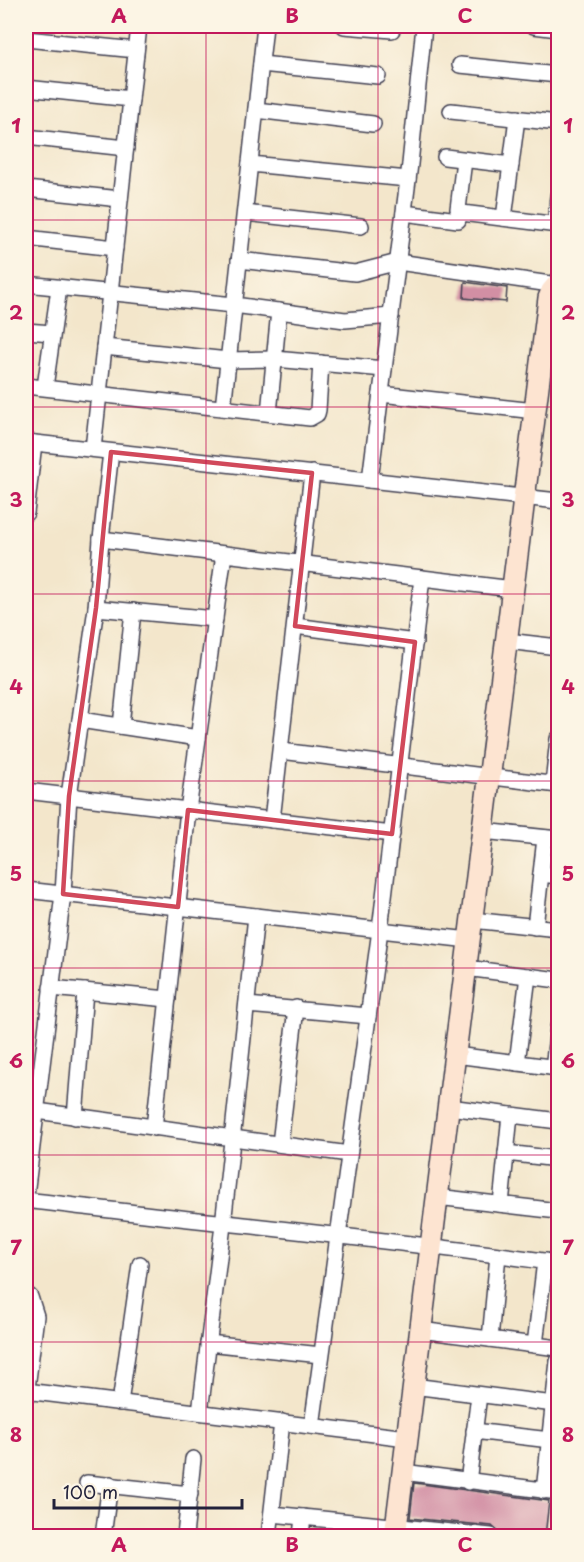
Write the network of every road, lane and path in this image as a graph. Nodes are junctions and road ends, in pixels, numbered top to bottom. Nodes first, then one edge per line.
1 (139, 26) edge
2 (266, 26) edge
3 (344, 26) edge
4 (424, 26) edge
5 (534, 26) edge
6 (365, 27) edge
7 (558, 29) edge
8 (392, 30) dead end
9 (26, 39) edge
10 (136, 50) junction
11 (261, 64) junction
12 (460, 65) dead end
13 (378, 75) dead end
14 (558, 75) edge
15 (26, 88) edge
16 (131, 99) junction
17 (256, 110) junction
18 (451, 111) dead end
19 (517, 118) junction
20 (558, 123) edge
21 (374, 124) dead end
22 (26, 138) edge
23 (126, 148) junction
24 (445, 157) dead end
25 (464, 160) junction
26 (250, 164) junction
27 (511, 165) junction
28 (408, 179) junction
29 (26, 189) edge
30 (558, 196) edge
31 (120, 199) junction
32 (244, 213) junction
33 (404, 213) junction
34 (504, 218) junction
35 (458, 220) dead end
36 (557, 225) edge
37 (361, 226) dead end
38 (26, 238) edge
39 (115, 248) junction
40 (240, 260) junction
41 (398, 262) junction
42 (26, 284) edge
43 (558, 284) edge
44 (58, 288) junction
45 (110, 293) junction
46 (234, 305) junction
47 (279, 311) junction
48 (391, 316) junction
49 (26, 331) edge
50 (52, 333) junction
51 (104, 346) junction
52 (274, 359) junction
53 (228, 360) junction
54 (321, 363) junction
55 (384, 369) junction
56 (26, 386) edge
57 (45, 387) junction
58 (99, 393) junction
59 (381, 394) junction
60 (223, 408) junction
61 (535, 411) junction
62 (269, 413) junction
63 (30, 443) edge
64 (93, 449) junction
65 (111, 452) junction
66 (312, 473) junction
67 (370, 480) junction
68 (525, 496) junction
69 (558, 501) edge
70 (26, 513) edge
71 (101, 539) junction
72 (224, 554) junction
73 (303, 563) junction
74 (422, 578) junction
75 (513, 589) junction
76 (96, 608) junction
77 (133, 611) junction
78 (215, 619) junction
79 (296, 626) junction
80 (507, 641) junction
81 (415, 642) junction
82 (558, 647) edge
83 (80, 720) junction
84 (121, 726) junction
85 (198, 738) junction
86 (558, 739) edge
87 (280, 751) junction
88 (401, 767) junction
89 (490, 778) junction
90 (556, 785) edge
91 (26, 791) edge
92 (69, 796) junction
93 (188, 810) junction
94 (272, 819) junction
95 (483, 831) junction
96 (392, 834) junction
97 (552, 838) edge
98 (541, 874) junction
99 (558, 876) edge
100 (26, 890) edge
101 (63, 894) junction
102 (178, 907) junction
103 (256, 916) junction
104 (535, 927) junction
105 (558, 929) edge
106 (380, 930) junction
107 (470, 930) junction
108 (466, 968) junction
109 (528, 976) junction
110 (558, 980) edge
111 (51, 988) junction
112 (85, 991) junction
113 (168, 999) junction
114 (247, 1005) junction
115 (296, 1008) junction
116 (368, 1016) junction
117 (558, 1027) edge
118 (455, 1055) junction
119 (517, 1063) junction
120 (556, 1068) edge
121 (449, 1107) junction
122 (37, 1111) junction
123 (510, 1115) junction
124 (75, 1117) junction
125 (558, 1122) edge
126 (154, 1128) junction
127 (232, 1139) junction
128 (280, 1144) junction
129 (349, 1154) junction
130 (506, 1154) junction
131 (558, 1159) edge
132 (437, 1197) junction
133 (26, 1198) edge
134 (501, 1204) junction
135 (558, 1211) edge
136 (223, 1225) junction
137 (338, 1234) junction
138 (431, 1246) junction
139 (498, 1255) junction
140 (552, 1262) edge
141 (140, 1264) dead end
142 (26, 1294) edge
143 (420, 1330) junction
144 (490, 1339) junction
145 (208, 1343) junction
146 (535, 1345) junction
147 (558, 1348) edge
148 (321, 1355) junction
149 (558, 1361) edge
150 (413, 1386) junction
151 (26, 1391) edge
152 (479, 1395) junction
153 (26, 1396) edge
154 (120, 1402) junction
155 (554, 1404) junction
156 (200, 1412) junction
157 (282, 1422) junction
158 (312, 1426) junction
159 (474, 1431) junction
160 (407, 1437) junction
161 (550, 1440) junction
162 (193, 1459) dead end
163 (403, 1472) junction
164 (468, 1482) junction
165 (87, 1483) dead end
166 (110, 1484) junction
167 (551, 1491) edge
168 (190, 1494) junction
169 (272, 1514) junction
170 (303, 1517) junction
171 (395, 1531) edge
172 (463, 1535) edge
173 (104, 1536) edge
174 (185, 1536) edge
175 (269, 1536) edge
176 (301, 1536) edge
177 (491, 1536) edge

1 - 10 street
2 - 11 street
3 - 6 street
4 - 28 street
5 - 7 street
6 - 8 street
9 - 10 street
10 - 16 street
11 - 13 street
11 - 17 street
12 - 14 street
15 - 16 street
16 - 23 street
17 - 21 street
17 - 26 street
18 - 19 street
19 - 20 street
19 - 27 street
22 - 23 street
23 - 31 street
24 - 25 street
25 - 27 street
25 - 34 street
26 - 28 street
26 - 32 street
27 - 34 street
28 - 33 street
29 - 31 street
30 - 36 street
31 - 39 street
32 - 37 street
32 - 40 street
33 - 35 street
33 - 41 street
34 - 36 street
38 - 39 street
39 - 45 street
40 - 41 street
40 - 46 street
41 - 43 street
41 - 48 street
42 - 44 street
43 - 61 street
44 - 45 street
44 - 50 street
45 - 46 street
45 - 51 street
46 - 47 street
46 - 53 street
47 - 48 street
47 - 52 street
48 - 55 street
49 - 50 street
50 - 57 street
51 - 53 street
51 - 58 street
52 - 53 street
52 - 54 street
52 - 62 street
53 - 60 street
54 - 55 street
54 - 62 street
55 - 59 street
56 - 57 street
57 - 58 street
58 - 60 street
58 - 64 street
59 - 61 street
59 - 67 street
60 - 62 street
61 - 68 street
63 - 64 street
63 - 70 street
64 - 65 street
65 - 66 street
65 - 71 street
66 - 67 street
66 - 73 street
67 - 68 street
68 - 69 street
68 - 75 street
71 - 72 street
71 - 76 street
72 - 73 street
72 - 78 street
73 - 74 street
73 - 79 street
74 - 75 street
74 - 81 street
75 - 80 street
76 - 77 street
76 - 83 street
77 - 78 street
77 - 84 street
78 - 85 street
79 - 81 street
79 - 87 street
80 - 82 street
80 - 89 street
81 - 88 street
83 - 84 street
83 - 92 street
84 - 85 street
85 - 93 street
86 - 90 street
87 - 88 street
87 - 94 street
88 - 89 street
88 - 96 street
89 - 90 street
89 - 95 street
91 - 92 street
92 - 93 street
92 - 101 street
93 - 94 street
93 - 102 street
94 - 96 street
95 - 97 street
95 - 107 street
96 - 106 street
97 - 98 street
98 - 99 street
98 - 104 street
100 - 101 street
101 - 102 street
101 - 111 street
102 - 103 street
102 - 113 street
103 - 106 street
103 - 114 street
104 - 105 street
104 - 107 street
106 - 107 street
106 - 116 street
107 - 108 street
108 - 109 street
108 - 118 street
109 - 110 street
109 - 119 street
111 - 112 street
111 - 122 street
112 - 113 street
112 - 124 street
113 - 126 street
114 - 115 street
114 - 127 street
115 - 116 street
115 - 128 street
116 - 129 street
117 - 120 street
118 - 119 street
118 - 121 street
119 - 120 street
121 - 123 street
121 - 132 street
122 - 124 street
122 - 133 street
123 - 125 street
123 - 130 street
124 - 126 street
126 - 127 street
127 - 128 street
127 - 136 street
128 - 129 street
129 - 137 street
130 - 131 street
130 - 134 street
132 - 134 street
132 - 138 street
133 - 136 street
134 - 135 street
136 - 137 street
136 - 145 street
137 - 138 street
137 - 148 street
138 - 139 street
138 - 143 street
139 - 140 street
139 - 144 street
140 - 146 street
141 - 154 street
142 - 151 street
143 - 144 street
143 - 150 street
144 - 146 street
145 - 148 street
145 - 156 street
146 - 147 street
148 - 158 street
149 - 155 street
150 - 152 street
150 - 160 street
151 - 153 street
151 - 154 street
152 - 155 street
152 - 159 street
154 - 156 street
155 - 161 street
156 - 157 street
157 - 158 street
157 - 169 street
158 - 160 street
159 - 161 street
159 - 164 street
160 - 163 street
161 - 167 street
162 - 168 street
163 - 164 street
163 - 171 street
164 - 167 street
165 - 166 street
166 - 168 street
166 - 173 street
168 - 174 street
169 - 170 street
169 - 175 street
170 - 171 street
170 - 176 street
171 - 172 street
172 - 177 street

